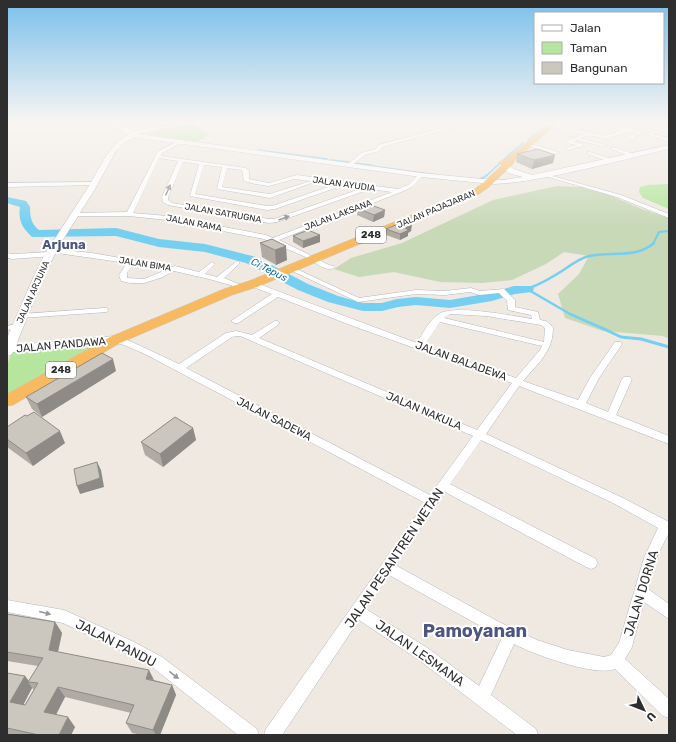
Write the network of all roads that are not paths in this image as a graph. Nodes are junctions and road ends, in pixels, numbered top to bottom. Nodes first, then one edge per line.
1 (109, 156) edge
2 (285, 156) edge
3 (361, 156) edge
4 (515, 156) edge
5 (597, 156) edge
6 (628, 156) edge
7 (645, 156) edge
8 (159, 157) joint
9 (634, 159) junction
10 (182, 160) junction
11 (612, 161) junction
12 (508, 162) junction
13 (202, 163) junction
14 (350, 164) junction
15 (225, 166) junction
16 (421, 175) junction
17 (546, 175) junction
18 (533, 176) junction
19 (317, 180) junction
20 (94, 183) junction
21 (257, 183) junction
22 (484, 183) junction
23 (344, 184) junction
24 (7, 185) edge
25 (370, 187) junction
26 (399, 191) junction
27 (244, 193) junction
28 (231, 202) junction
29 (218, 212) junction
30 (129, 214) junction
31 (75, 215) junction
32 (669, 216) edge
33 (201, 225) junction
34 (274, 240) junction
35 (51, 253) junction
36 (9, 257) edge
37 (311, 257) junction
38 (132, 262) junction
39 (237, 263) dead end
40 (212, 264) dead end
41 (332, 267) dead end
42 (175, 268) junction
43 (290, 268) junction
44 (275, 272) junction
45 (201, 274) junction
46 (219, 279) junction
47 (253, 284) junction
48 (232, 289) junction
49 (277, 294) junction
50 (104, 310) dead end
51 (438, 319) junction
52 (235, 321) dead end
53 (536, 322) junction
54 (16, 323) edge
55 (275, 323) dead end
56 (253, 338) junction
57 (115, 340) junction
58 (618, 344) dead end
59 (547, 345) junction
60 (420, 346) junction
61 (7, 350) edge
62 (178, 369) junction
63 (627, 379) dead end
64 (517, 382) junction
65 (7, 401) edge
66 (581, 404) junction
67 (611, 416) junction
68 (480, 435) junction
69 (669, 440) edge
70 (443, 486) junction
71 (432, 501) junction
72 (667, 527) edge
73 (591, 563) dead end
74 (386, 567) junction
75 (640, 591) junction
76 (7, 606) edge
77 (357, 611) junction
78 (669, 612) edge
79 (510, 636) junction
80 (616, 660) junction
81 (482, 697) junction
82 (669, 710) edge
83 (251, 735) edge
84 (272, 735) edge
85 (530, 735) edge

1 - 20 main road, JALAN ARJUNA
2 - 14 street
3 - 14 street
4 - 12 highway
5 - 11 street
6 - 9 street
7 - 9 main road
8 - 10 street
8 - 30 street
9 - 11 main road, JALAN PAJAJARAN
10 - 13 street
29 -> 10 street, JALAN SATRUGNA
11 - 17 main road, JALAN PAJAJARAN
12 - 18 main road
12 - 22 highway
13 - 15 street
13 - 28 street
14 - 16 street
15 - 21 street
15 - 27 street
16 - 22 street
16 - 26 street, JALAN LAKSANA
17 - 18 main road, JALAN PAJAJARAN
17 - 22 main road, JALAN PAJAJARAN
17 - 32 street
18 - 22 main road, JALAN PAJAJARAN
19 - 21 street, JALAN AYUDIA
19 - 23 street, JALAN AYUDIA
19 - 27 street
20 - 24 street
20 - 31 main road, JALAN ARJUNA
21 - 27 street
22 - 37 highway, JALAN PAJAJARAN / 248
23 - 25 street, JALAN AYUDIA
23 - 28 street
25 - 26 street, JALAN AYUDIA
29 -> 25 street, JALAN SATRUGNA
26 - 34 street, JALAN LAKSANA
27 - 28 street
28 - 29 street
29 - 33 street
30 - 31 street, JALAN RAMA
30 - 33 street, JALAN RAMA
31 - 35 main road, JALAN ARJUNA
33 - 34 street, JALAN RAMA
34 - 37 street, JALAN RAMA
35 - 36 street, JALAN BIMA
35 - 38 street, JALAN BIMA
35 - 54 main road, JALAN ARJUNA
37 - 41 street, JALAN RAMA
37 - 43 highway, JALAN PAJAJARAN / 248
37 - 44 highway, JALAN PAJAJARAN / 248
38 - 42 street, JALAN BIMA
38 - 42 street
39 - 46 street
40 - 45 street
42 - 45 street, JALAN BIMA
43 - 44 highway, JALAN PAJAJARAN / 248
43 - 53 street
44 - 47 highway, JALAN PAJAJARAN / 248
44 - 48 highway, JALAN PAJAJARAN / 248
45 - 46 street, JALAN BIMA
46 - 48 street, JALAN BIMA
47 - 48 highway, JALAN PAJAJARAN / 248
47 - 49 street, JALAN BALADEWA
48 - 57 highway, JALAN PAJAJARAN / 248
49 - 52 street
49 - 60 street, JALAN BALADEWA
50 - 54 street
51 - 53 street
51 - 59 street
51 - 60 street
53 - 59 street
54 - 61 main road, JALAN ARJUNA
55 - 56 street
56 - 62 street, JALAN NAKULA
56 - 68 street, JALAN NAKULA
57 - 61 main road, JALAN PANDAWA
57 - 62 street, JALAN SADEWA
57 - 65 highway, JALAN PAJAJARAN / 248
58 - 66 street
59 - 64 street, JALAN PESANTREN WETAN
60 - 64 street, JALAN BALADEWA
62 - 71 street, JALAN SADEWA
63 - 67 street
64 - 66 street, JALAN BALADEWA
64 - 68 street, JALAN PESANTREN WETAN
66 - 67 street, JALAN BALADEWA
67 - 69 street, JALAN BALADEWA
68 - 70 street, JALAN PESANTREN WETAN
68 - 72 street, JALAN NAKULA
70 - 71 street, JALAN PESANTREN WETAN
70 - 73 street
71 - 74 street, JALAN PESANTREN WETAN
72 - 75 street, JALAN DORNA
74 - 77 street, JALAN PESANTREN WETAN
74 - 79 street
75 - 78 street
75 - 80 street, JALAN DORNA
76 -> 83 street, JALAN PANDU
77 - 81 street, JALAN LESMANA
77 - 84 street, JALAN PESANTREN WETAN
79 - 80 street
79 - 81 street
80 - 82 street
81 - 85 street, JALAN LESMANA

